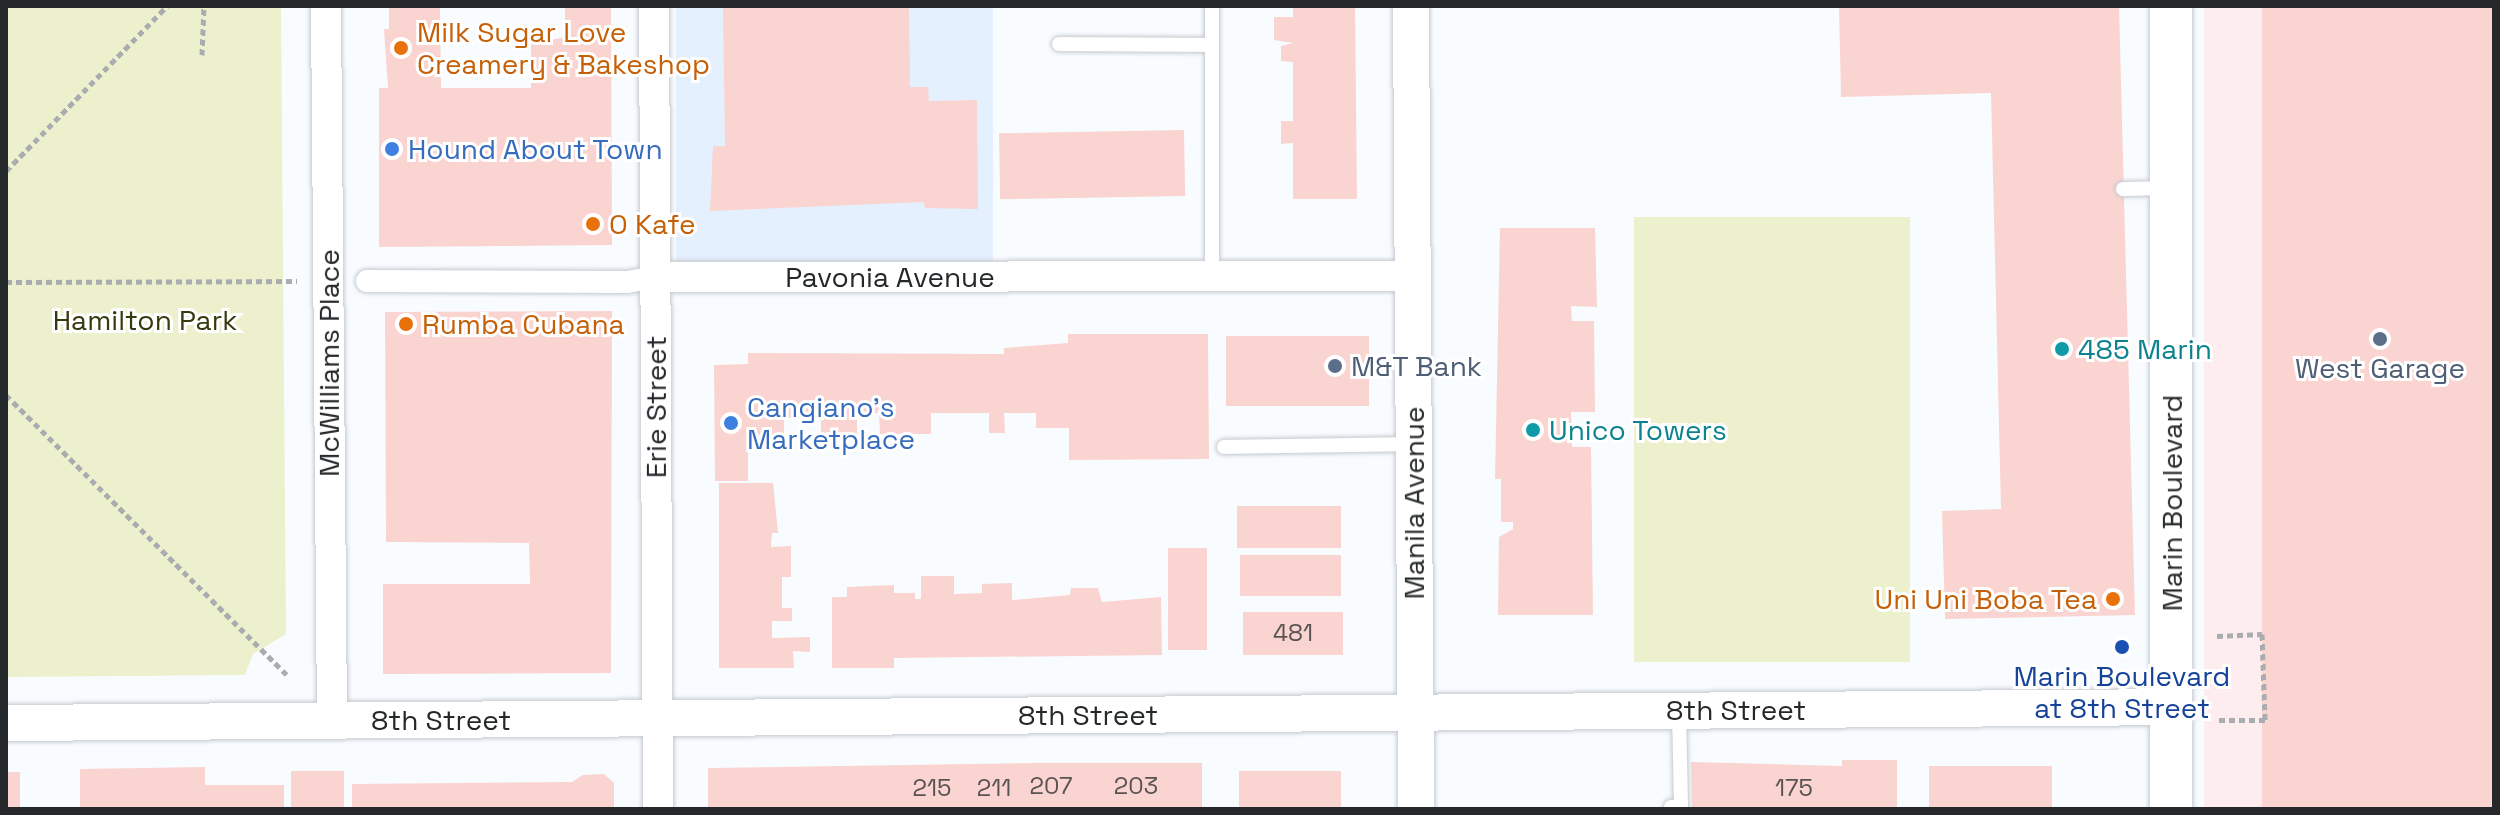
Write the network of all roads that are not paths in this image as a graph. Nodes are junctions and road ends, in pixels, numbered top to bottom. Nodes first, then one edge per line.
1 (326, 6) edge
2 (654, 6) edge
3 (1212, 6) edge
4 (1411, 6) edge
5 (2171, 6) edge
6 (1059, 44) dead end
7 (1212, 45) junction
8 (2175, 188) junction
9 (2123, 189) dead end
10 (1212, 276) junction
11 (1413, 276) junction
12 (656, 277) junction
13 (367, 281) dead end
14 (1414, 444) junction
15 (1224, 447) dead end
16 (2171, 707) junction
17 (1679, 710) junction
18 (1416, 713) junction
19 (658, 718) junction
20 (332, 721) junction
21 (6, 723) edge
22 (1671, 807) dead end
23 (658, 809) edge
24 (1416, 809) edge
25 (2171, 809) edge

1 - 20 street, McWilliams Place
2 - 12 street, Erie Street
3 - 7 lane
4 - 11 street, Manila Avenue
5 - 8 main road, Marin Boulevard
6 - 7 lane
7 - 10 lane
8 - 9 lane
8 - 16 main road, Marin Boulevard
10 - 11 street, Pavonia Avenue
10 - 12 street, Pavonia Avenue
11 - 14 street, Manila Avenue
12 - 13 street, Pavonia Avenue
12 - 19 street, Erie Street
14 - 15 lane
14 - 18 street, Manila Avenue
16 - 17 street, 8th Street
16 - 25 main road, Marin Boulevard
17 - 18 street, 8th Street
17 - 22 lane
18 - 19 street, 8th Street
18 - 24 street, Manila Avenue
19 - 20 street, 8th Street
19 - 23 street, Erie Street
20 - 21 street, 8th Street

